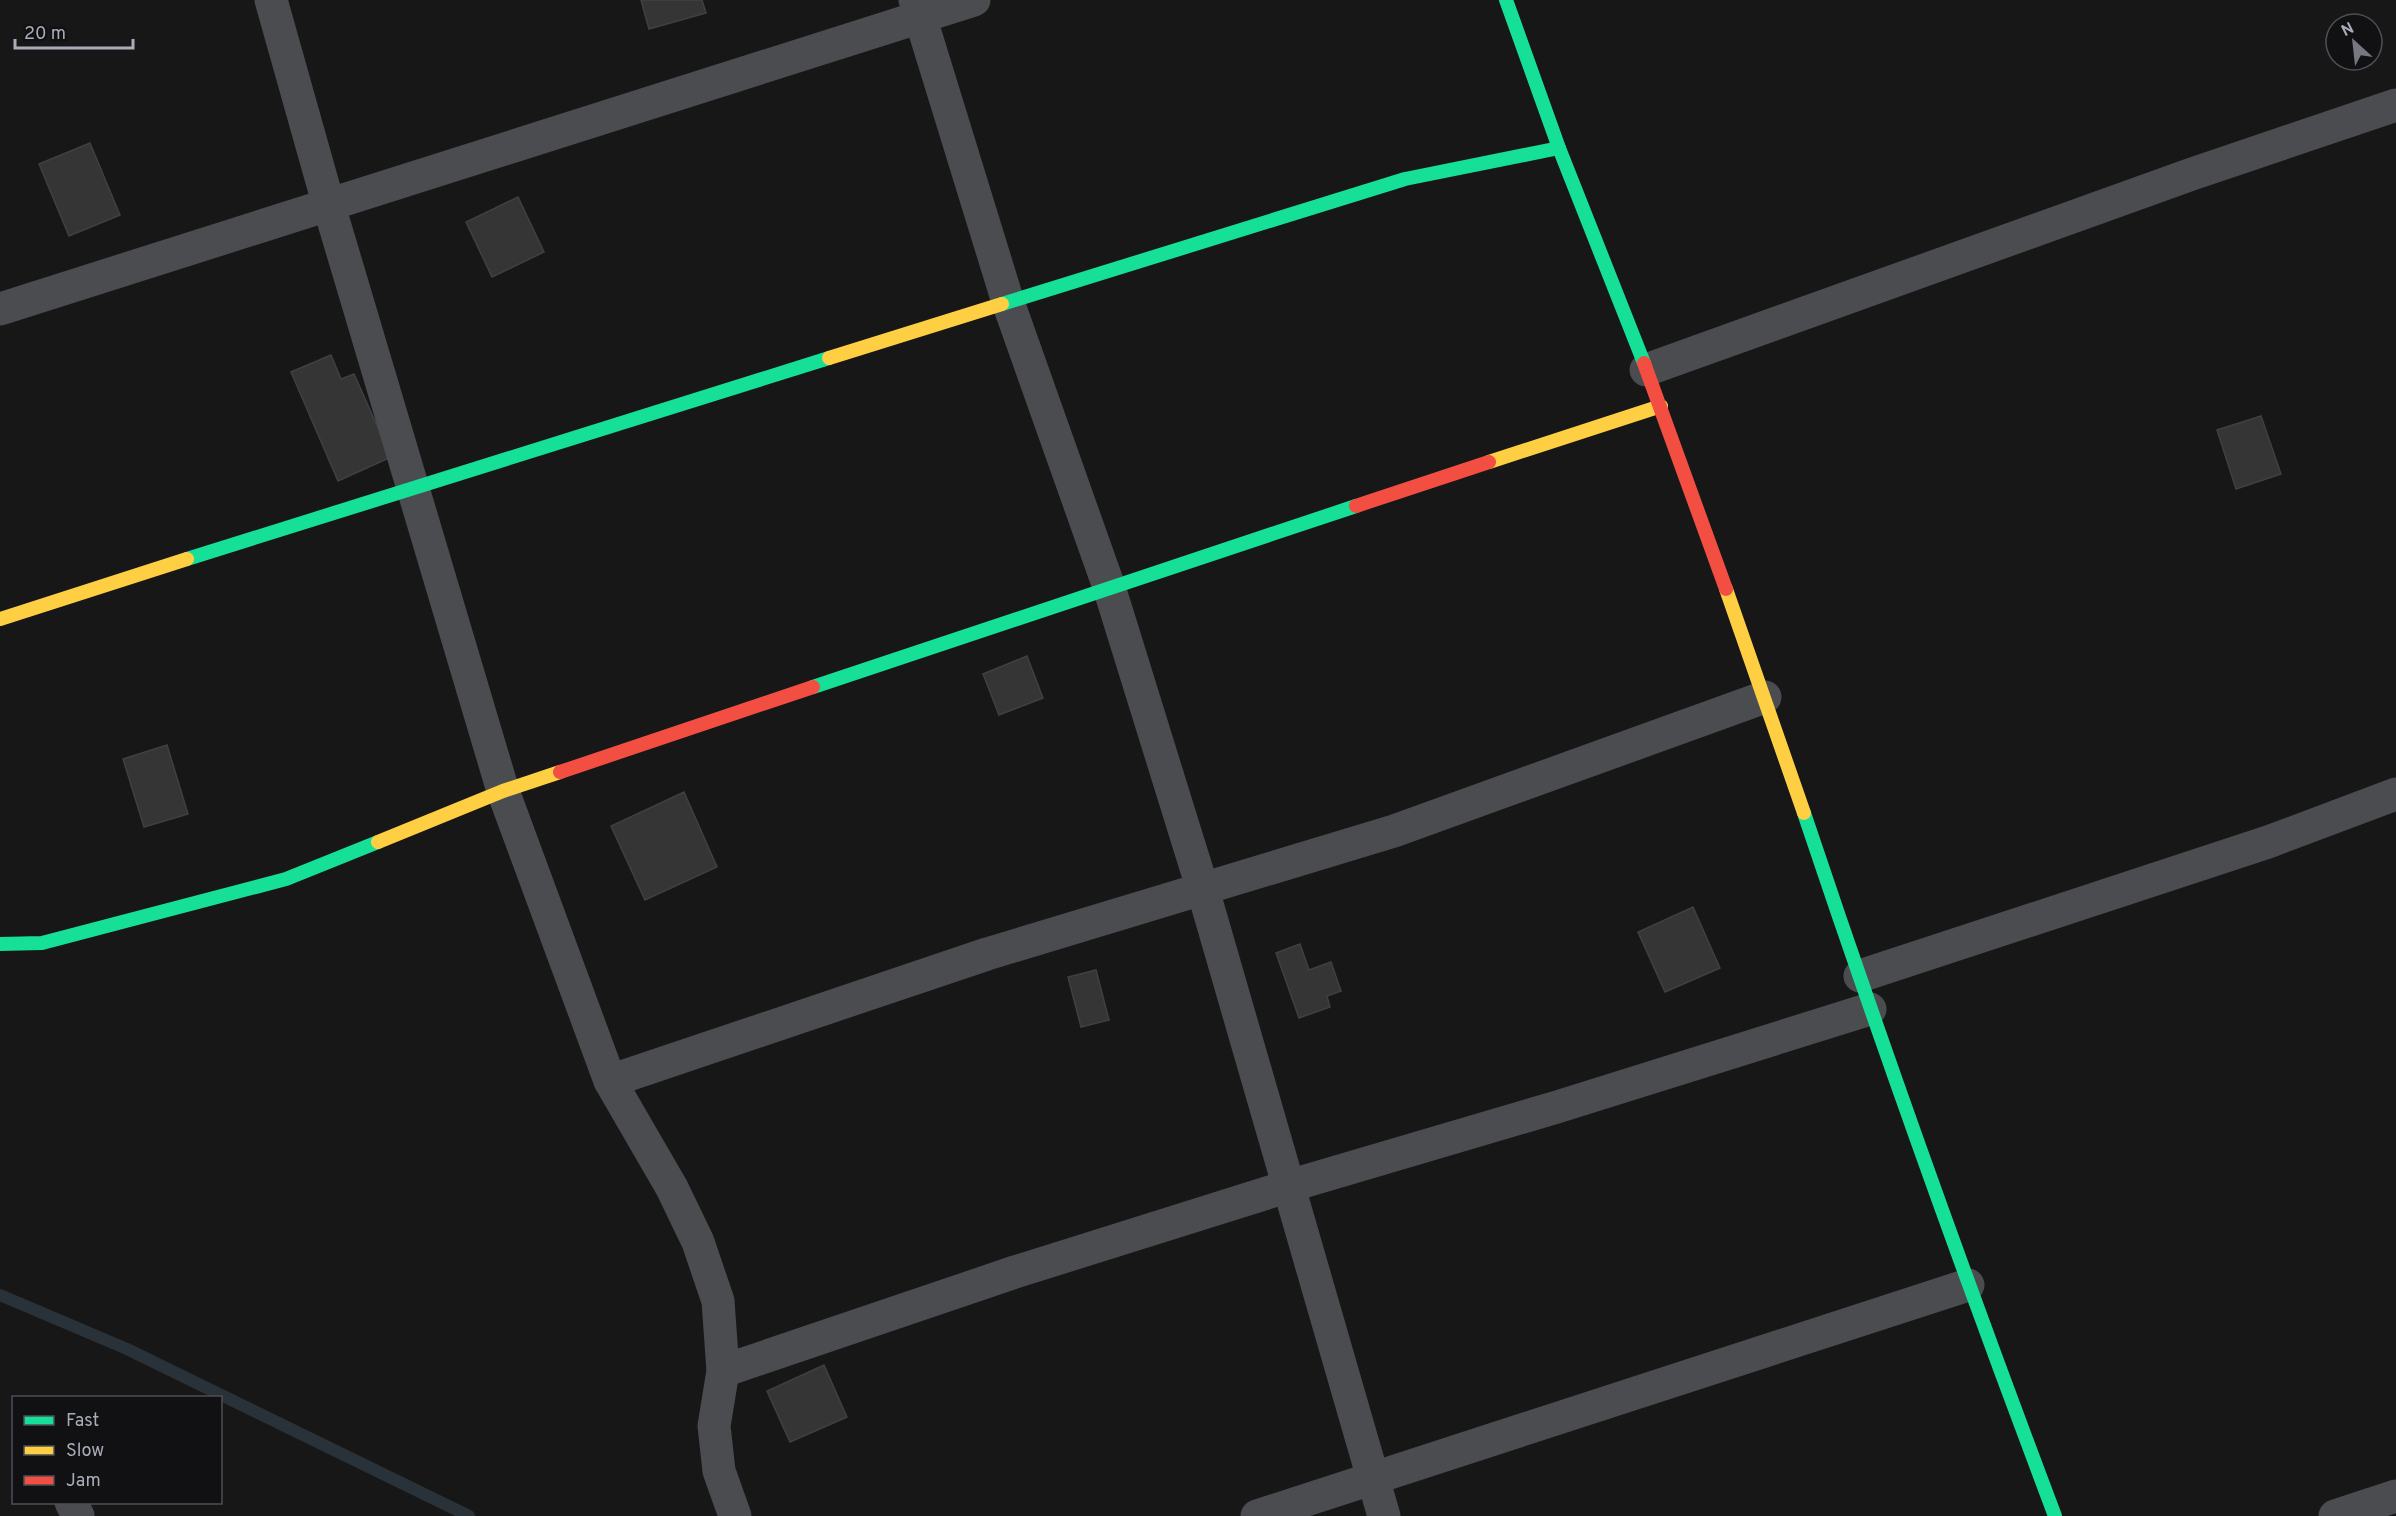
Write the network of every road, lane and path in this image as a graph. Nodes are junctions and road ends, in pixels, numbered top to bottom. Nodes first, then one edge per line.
1 (271, 0) edge
2 (974, 0) edge
3 (1506, 0) edge
4 (918, 8) edge
5 (2396, 105) edge
6 (1559, 148) junction
7 (329, 206) junction
8 (1008, 302) junction
9 (0, 309) edge
10 (1646, 370) junction
11 (1661, 406) junction
12 (414, 487) junction
13 (1109, 587) junction
14 (0, 619) edge
15 (1765, 697) junction
16 (503, 791) junction
17 (2396, 794) edge
18 (1203, 890) junction
19 (0, 944) edge
20 (1860, 976) junction
21 (1870, 1009) junction
22 (610, 1081) junction
23 (1289, 1186) junction
24 (1968, 1285) junction
25 (723, 1371) junction
26 (1372, 1478) junction
27 (2396, 1496) edge
28 (735, 1516) edge
29 (1257, 1516) edge
30 (1384, 1516) edge
31 (2055, 1516) edge
32 (2335, 1516) edge

1 - 7 street
2 - 4 street
3 - 6 street
4 - 7 street
4 - 8 street
5 - 10 street
6 - 8 street
6 - 10 street
7 - 9 street
7 - 12 street
8 - 12 street
8 - 13 street
10 - 11 street
11 - 13 street
11 - 15 street
12 - 14 street
12 - 16 street
13 - 16 street
13 - 18 street
15 - 18 street
15 - 20 street
16 - 19 street
16 - 22 street
17 - 20 street
18 - 22 street
18 - 23 street
20 - 21 street
21 - 23 street
21 - 24 street
22 - 25 street
23 - 25 street
23 - 26 street
24 - 26 street
24 - 31 street
25 - 28 street
26 - 29 street
26 - 30 street
27 - 32 street

